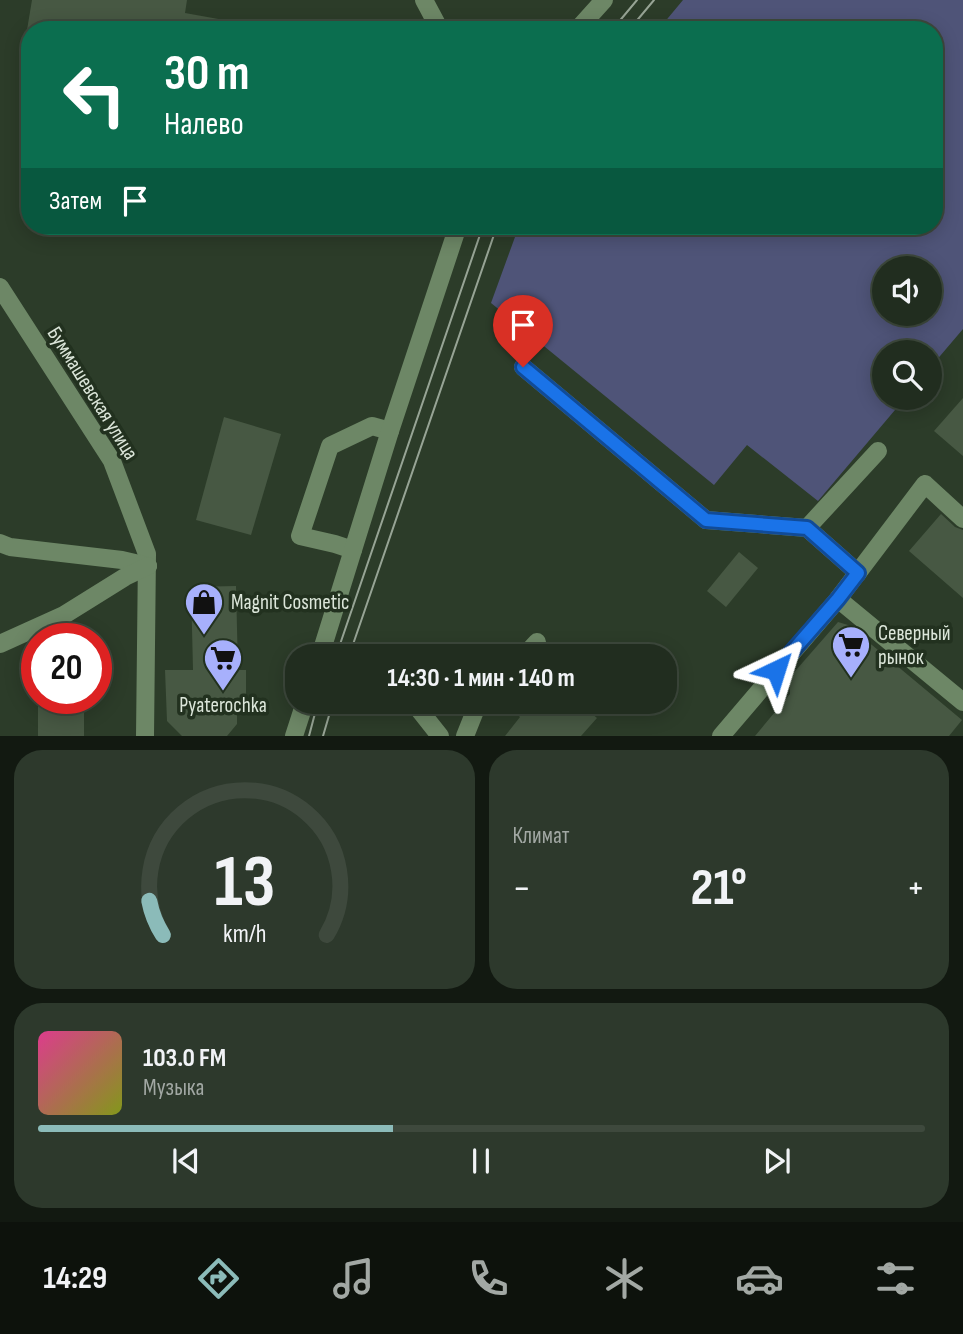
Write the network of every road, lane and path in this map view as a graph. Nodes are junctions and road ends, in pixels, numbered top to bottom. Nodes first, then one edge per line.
1 (424, 0) edge
2 (604, 0) edge
3 (435, 21) edge
4 (585, 21) edge
5 (455, 235) edge
6 (0, 287) edge
7 (523, 367) dead end
8 (390, 431) junction
9 (878, 451) dead end
10 (959, 508) edge
11 (807, 528) junction
12 (0, 543) edge
13 (353, 550) junction
14 (148, 566) junction
15 (858, 573) junction
16 (838, 599) junction
17 (0, 644) edge
18 (324, 644) edge
19 (963, 702) edge
20 (301, 714) edge
21 (423, 714) edge
22 (474, 714) edge
23 (145, 736) edge
24 (293, 736) edge
25 (440, 736) edge
26 (465, 736) edge
27 (721, 736) edge

1 - 3 street
2 - 4 street
5 - 8 street
6 - 14 street, Буммашевская улица
7 - 11 street
8 - 13 street
8 - 13 street
9 - 11 street
10 - 15 street
11 - 15 street
12 - 14 street
13 - 18 street
14 - 17 street
14 - 23 street, Буммашевская улица
15 - 16 street
16 - 19 street
16 - 27 street
20 - 24 street
21 - 25 street
22 - 26 street

